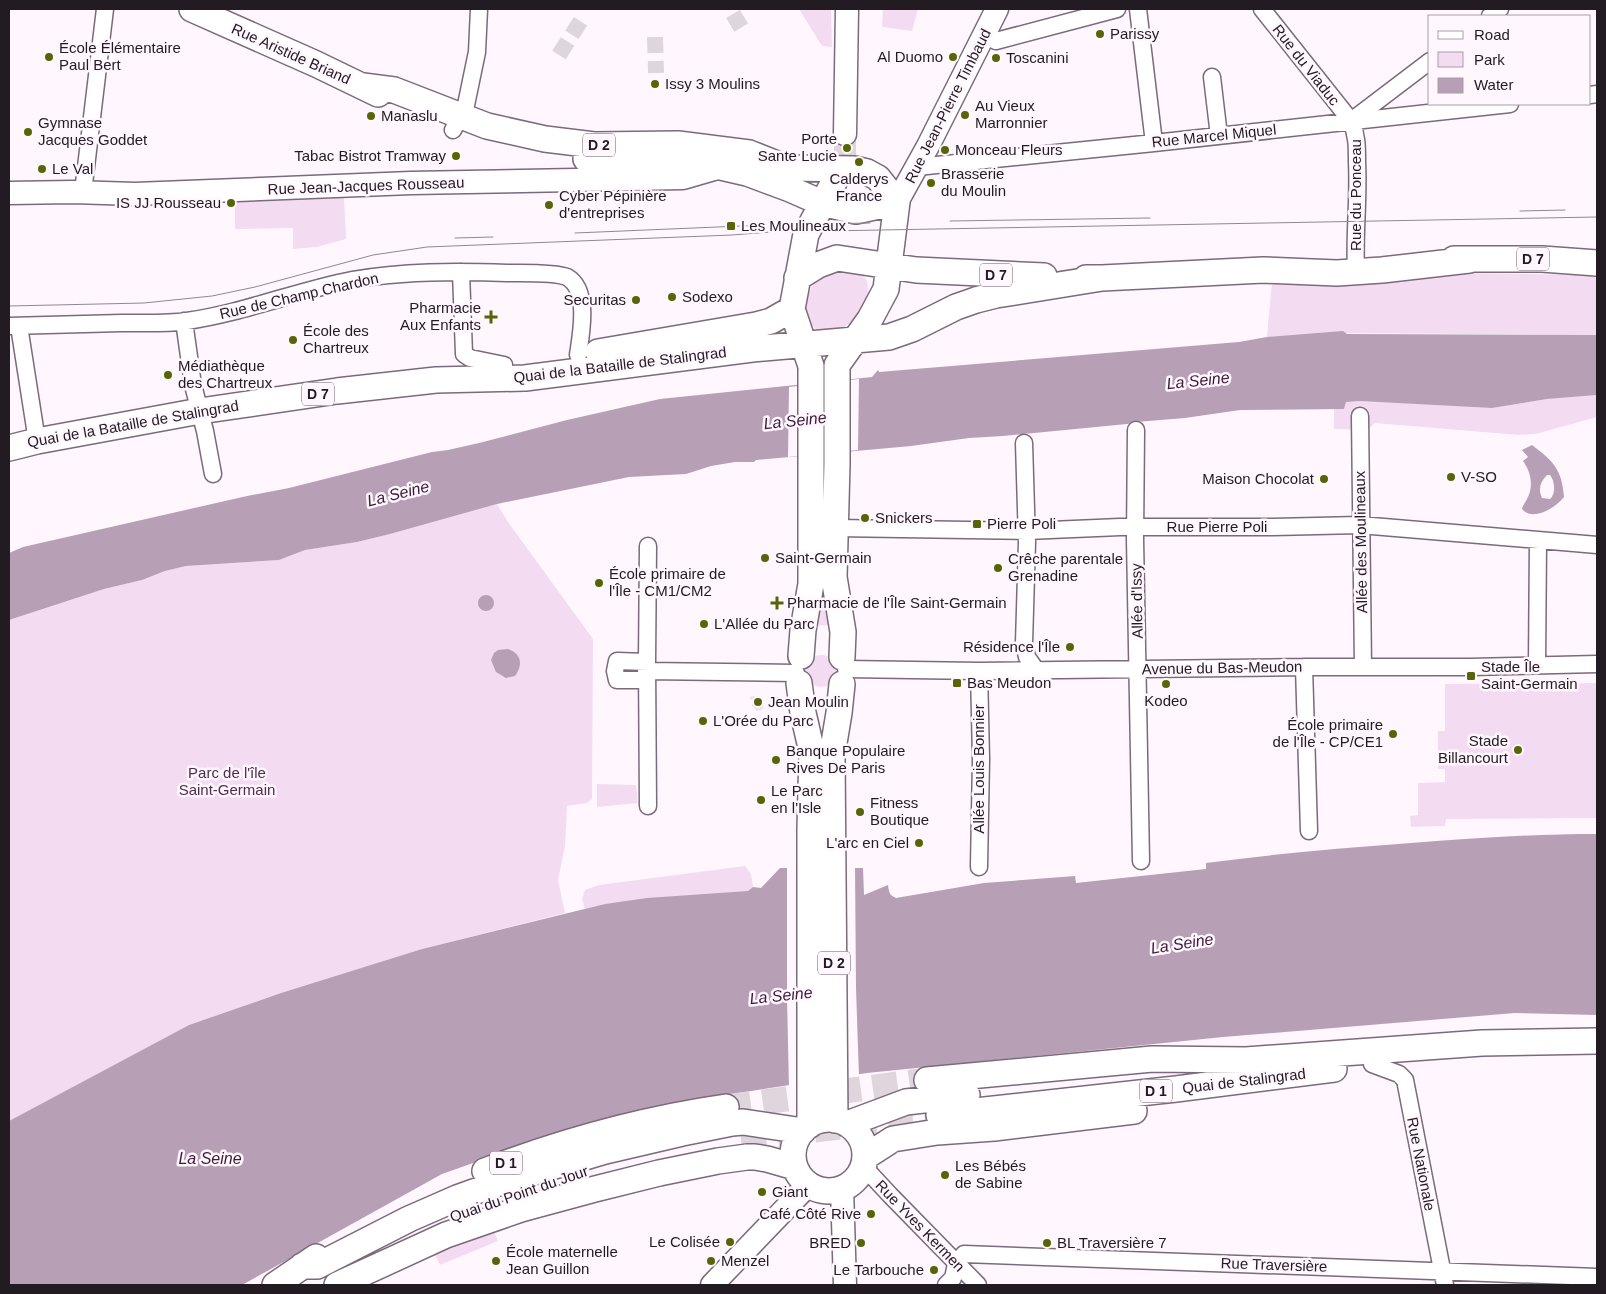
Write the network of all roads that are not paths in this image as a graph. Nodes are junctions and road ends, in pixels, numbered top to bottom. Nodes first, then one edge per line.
1 (105, 9) edge
2 (192, 9) edge
3 (479, 9) edge
4 (847, 9) edge
5 (997, 9) edge
6 (1117, 9) edge
7 (1138, 9) edge
8 (1262, 9) edge
9 (984, 35) junction
10 (1428, 62) edge
11 (1212, 77) dead end
12 (1388, 92) junction
13 (1500, 105) edge
14 (1396, 116) junction
15 (1350, 121) junction
16 (457, 123) junction
17 (845, 134) tunnel mouth
18 (1219, 136) junction
19 (1154, 143) junction
20 (843, 166) junction
21 (917, 167) junction
22 (721, 168) junction
23 (83, 192) junction
24 (9, 193) edge
25 (897, 202) junction
26 (822, 204) junction
27 (1356, 263) junction
28 (1597, 263) edge
29 (890, 266) junction
30 (461, 272) junction
31 (797, 278) junction
32 (1102, 278) junction
33 (792, 309) junction
34 (184, 321) junction
35 (14, 326) edge
36 (853, 340) junction
37 (578, 355) junction
38 (807, 355) junction
39 (504, 364) junction
40 (436, 380) junction
41 (200, 411) junction
42 (1360, 416) dead end
43 (1136, 430) dead end
44 (36, 441) junction
45 (1024, 443) dead end
46 (9, 448) edge
47 (213, 474) dead end
48 (1360, 525) junction
49 (1136, 527) junction
50 (835, 528) junction
51 (1027, 531) junction
52 (1538, 541) junction
53 (1597, 545) edge
54 (648, 546) dead end
55 (1024, 643) junction
56 (1597, 664) edge
57 (1537, 665) junction
58 (1304, 667) junction
59 (1362, 667) junction
60 (1138, 668) junction
61 (843, 670) junction
62 (1036, 670) junction
63 (646, 671) junction
64 (799, 671) junction
65 (978, 671) junction
66 (1001, 671) junction
67 (648, 806) dead end
68 (1309, 832) dead end
69 (821, 841) junction
70 (1141, 862) dead end
71 (979, 867) dead end
72 (1597, 1041) edge
73 (1457, 1045) junction
74 (1372, 1064) junction
75 (934, 1106) junction
76 (841, 1122) junction
77 (806, 1128) junction
78 (739, 1131) junction
79 (864, 1162) junction
80 (802, 1176) junction
81 (842, 1188) junction
82 (956, 1264) junction
83 (1425, 1271) junction
84 (1482, 1272) junction
85 (306, 1276) edge
86 (1597, 1277) edge
87 (1443, 1278) edge
88 (274, 1285) edge
89 (337, 1285) edge
90 (712, 1285) edge
91 (845, 1285) edge
92 (946, 1285) edge
93 (978, 1285) edge
94 (1414, 1285) edge
95 (1493, 1285) edge

1 - 23 street
2 - 16 main road, Rue Aristide Briand / D 2
3 - 16 street
4 - 17 street
5 - 9 street, Rue Jean-Pierre Timbaud
6 - 9 street
7 - 19 street
8 - 15 street, Rue du Viaduc
9 - 21 street, Rue Jean-Pierre Timbaud
10 - 12 street
11 - 18 street
12 - 14 street
12 - 15 street
13 - 14 street, Rue Marcel Miquel
14 - 15 street, Rue Marcel Miquel
15 - 18 street, Rue Marcel Miquel
15 - 27 street, Rue du Ponceau
16 - 20 main road, Rue Aristide Briand / D 2
16 - 22 main road, Rue Aristide Briand / D 2
18 - 19 street, Rue Marcel Miquel
19 - 21 street, Rue Marcel Miquel
20 - 25 main road, Rue Aristide Briand
20 - 26 main road
21 - 25 street, Rue Jean-Pierre Timbaud
22 - 23 street, Rue Jean-Jacques Rousseau
22 - 26 main road, Rue Aristide Briand / D 2
23 - 24 street, Rue Jean-Jacques Rousseau
25 - 26 main road, Rue Aristide Briand
25 - 29 main road
26 - 31 main road
27 - 28 main road, D 7
27 - 32 main road, D 7
29 - 31 main road
29 - 32 main road, D 7
29 - 36 main road
30 - 34 street, Rue de Champ Chardon
30 - 37 street, Rue de Champ Chardon
30 - 39 street
31 - 33 main road
32 - 36 main road
33 - 37 main road, Quai de la Bataille de Stalingrad / D 7
33 - 38 main road
34 - 35 street, Rue de Champ Chardon
34 - 41 street
35 - 44 street
36 - 38 main road, Quai de la Bataille de Stalingrad
36 - 50 main road
37 - 39 main road, Quai de la Bataille de Stalingrad / D 7
38 - 40 main road, Quai de la Bataille de Stalingrad / D 7
38 - 64 main road, D 2
39 - 40 main road, Quai de la Bataille de Stalingrad / D 7
40 - 41 main road, Quai de la Bataille de Stalingrad / D 7
41 - 44 main road, Quai de la Bataille de Stalingrad / D 7
41 - 47 street
42 - 48 street, Allée des Moulineaux
43 - 49 street, Allée d'Issy
44 - 46 main road, Quai de la Bataille de Stalingrad / D 7
45 - 51 street
48 - 49 street, Rue Pierre Poli
48 - 52 street, Rue Pierre Poli
48 - 59 street, Allée des Moulineaux
49 - 51 street, Rue Pierre Poli
49 - 60 street, Allée d'Issy
50 - 51 street, Rue Pierre Poli
50 - 61 main road
51 - 55 street
52 - 53 street, Rue Pierre Poli
52 - 57 street
54 - 63 street
55 - 62 street
55 - 66 street
56 - 57 street, Avenue du Bas-Meudon
57 - 59 street, Avenue du Bas-Meudon
58 - 59 street, Avenue du Bas-Meudon
58 - 60 street, Avenue du Bas-Meudon
58 - 68 street
60 - 62 street, Avenue du Bas-Meudon
60 - 70 street, Allée d'Issy
61 - 64 main road
61 - 64 main road
61 - 65 street, Avenue du Bas-Meudon
61 - 69 main road, D 2
62 - 66 street, Avenue du Bas-Meudon
63 - 64 street
63 - 67 street
64 - 69 main road, D 2
65 - 66 street, Avenue du Bas-Meudon
65 - 71 street, Allée Louis Bonnier
69 - 76 main road, D 2
69 - 77 main road, D 2
72 - 73 main road, Quai de Stalingrad / D 1
73 - 74 main road, Quai de Stalingrad / D 1
73 - 75 main road, Quai de Stalingrad / D 1
74 - 75 main road, Quai de Stalingrad / D 1
74 - 87 street, Rue Nationale
75 - 76 main road, D 1
75 - 79 main road, D 1
76 - 77 main road
76 - 79 main road
77 - 78 main road, D 1
77 - 80 main road
78 - 80 main road
78 - 85 main road, Quai du Point du Jour / D 1
78 - 85 main road, D 1
78 - 89 main road
79 - 81 main road
79 - 82 street, Rue Yves Kermen
80 - 81 main road
80 - 90 street
81 - 91 street
82 - 83 street, Rue Traversière
82 - 92 street
82 - 93 street, Rue Yves Kermen
83 - 87 street, Rue Traversière
83 - 94 street
84 - 86 street, Rue Traversière
84 - 87 street, Rue Traversière
84 - 95 street
85 - 88 main road, Quai du Point du Jour / D 1

